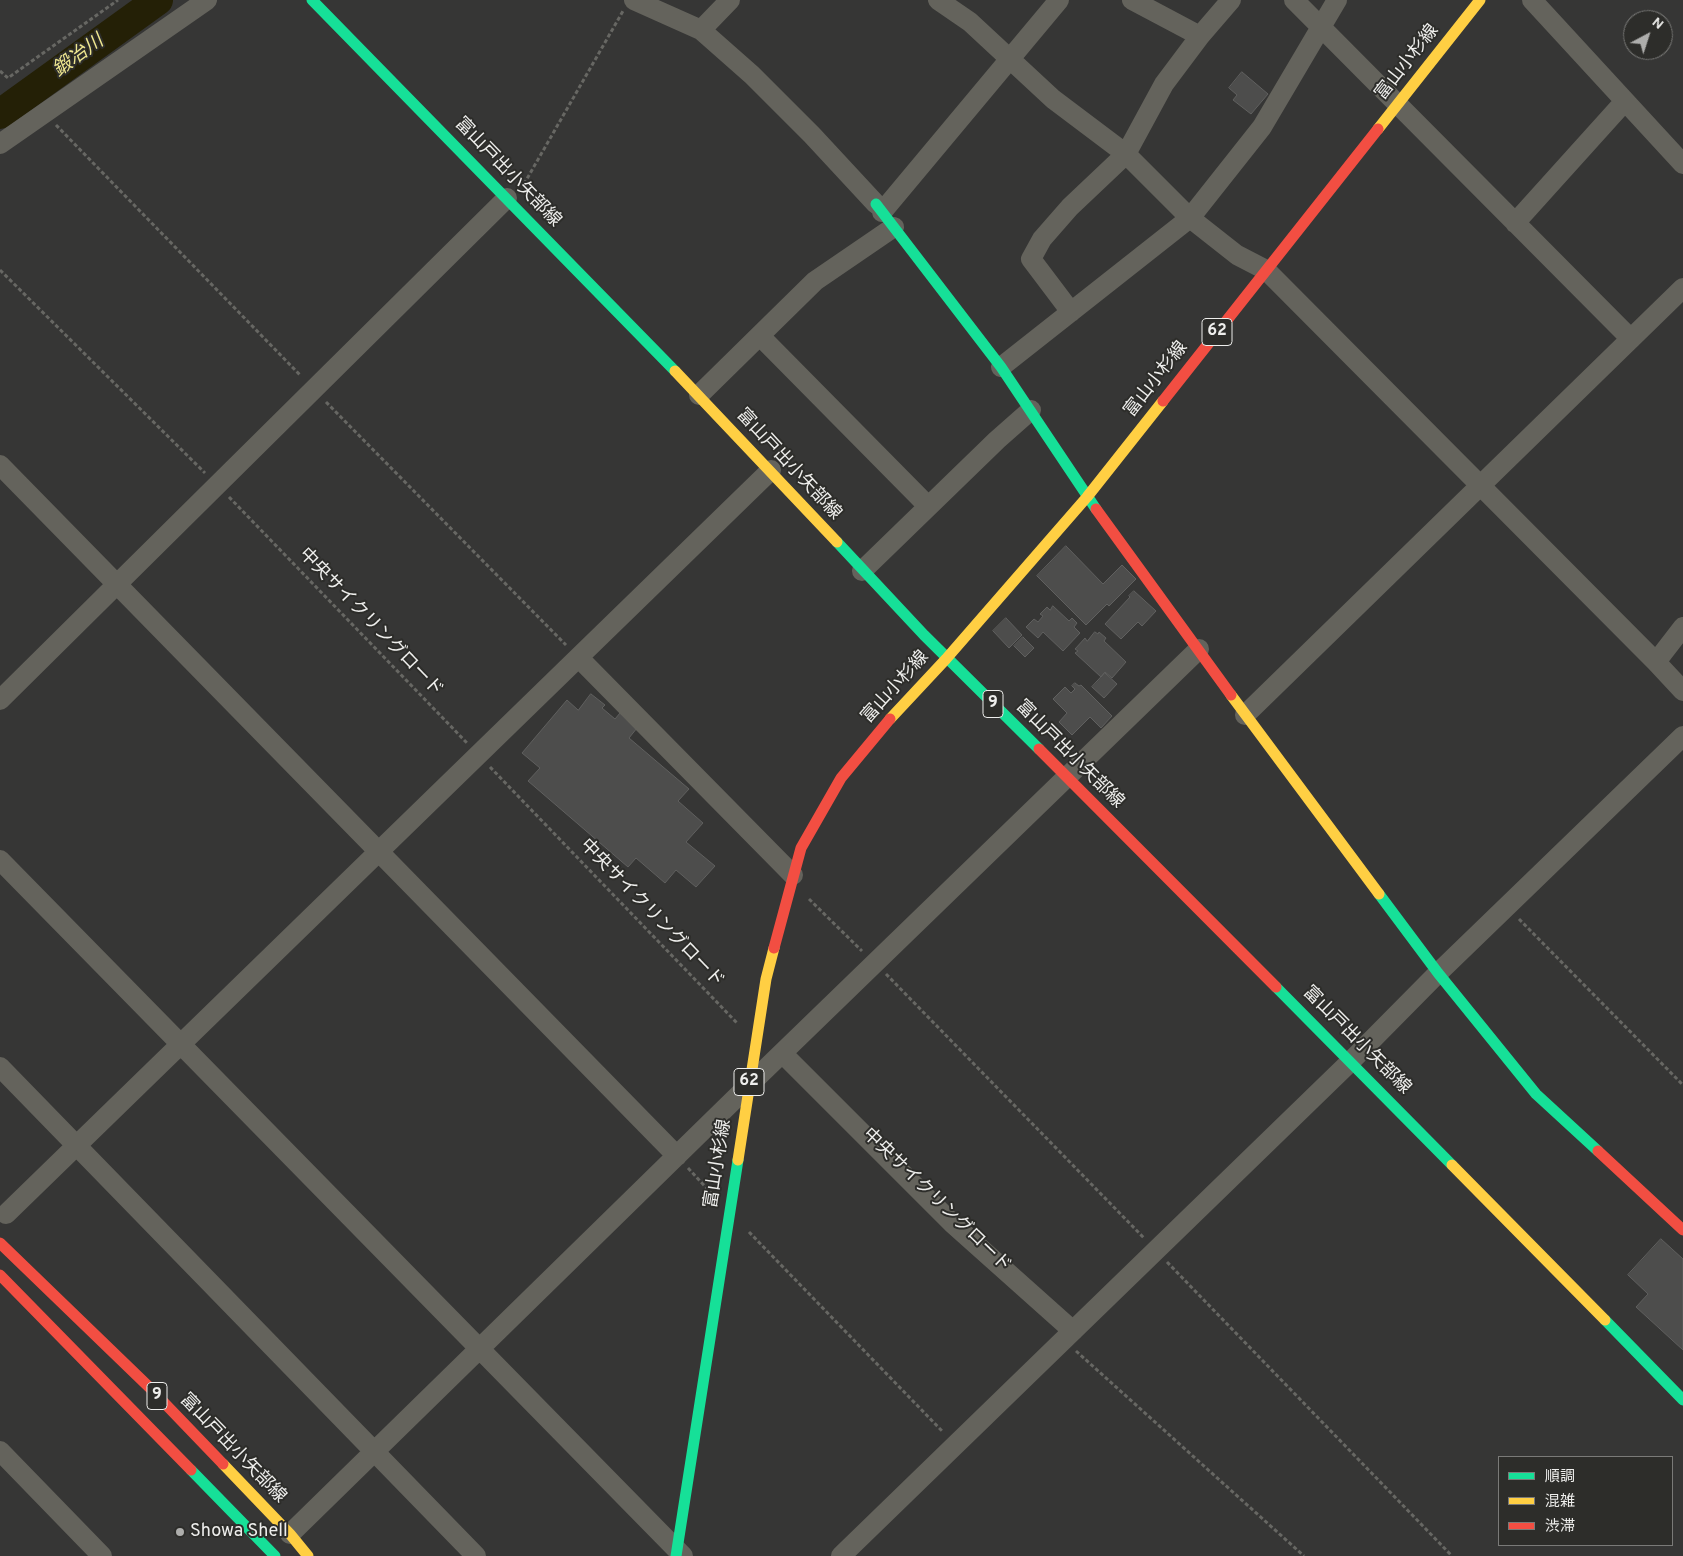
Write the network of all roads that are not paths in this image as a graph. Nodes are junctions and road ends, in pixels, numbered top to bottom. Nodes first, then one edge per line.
1 (207, 0) edge
2 (312, 0) edge
3 (730, 0) edge
4 (938, 0) edge
5 (1059, 0) edge
6 (1132, 0) edge
7 (1231, 0) edge
8 (1294, 0) edge
9 (1337, 0) edge
10 (1480, 0) edge
11 (1532, 0) edge
12 (629, 4) edge
13 (1320, 27) junction
14 (702, 30) junction
15 (1200, 36) junction
16 (1009, 58) junction
17 (1625, 101) junction
18 (1398, 104) junction
19 (0, 144) edge
20 (1126, 154) junction
21 (1683, 164) edge
22 (510, 201) junction
23 (884, 214) junction
24 (1190, 218) junction
25 (1515, 223) junction
26 (1266, 270) junction
27 (1683, 288) edge
28 (1071, 312) junction
29 (760, 336) junction
30 (1631, 339) junction
31 (1001, 367) junction
32 (699, 395) junction
33 (1031, 410) junction
34 (0, 465) edge
35 (771, 470) junction
36 (1481, 485) junction
37 (1087, 497) junction
38 (928, 506) junction
39 (862, 571) junction
40 (116, 585) junction
41 (1683, 627) edge
42 (1200, 649) junction
43 (579, 658) junction
44 (946, 659) junction
45 (1656, 662) junction
46 (1683, 691) edge
47 (0, 700) edge
48 (1244, 715) junction
49 (1683, 736) edge
50 (1068, 777) junction
51 (378, 852) junction
52 (0, 860) edge
53 (792, 878) junction
54 (1438, 973) junction
55 (180, 1045) junction
56 (782, 1053) junction
57 (1351, 1061) junction
58 (0, 1067) edge
59 (749, 1085) junction
60 (76, 1146) junction
61 (677, 1156) junction
62 (6, 1214) dead end
63 (1683, 1230) edge
64 (0, 1243) edge
65 (0, 1275) edge
66 (1068, 1336) junction
67 (479, 1349) junction
68 (1683, 1400) edge
69 (0, 1451) edge
70 (374, 1451) junction
71 (290, 1534) junction
72 (679, 1554) edge
73 (102, 1556) edge
74 (274, 1556) edge
75 (308, 1556) edge
76 (476, 1556) edge
77 (841, 1556) edge

1 - 19 street
2 - 22 main road, 富山戸出小矢部線 / 9
3 - 14 street
4 - 16 street
5 - 16 street
6 - 15 street
7 - 15 street
8 - 13 street
9 - 13 street
10 - 18 main road, 富山小杉線 / 62
11 - 17 street
12 - 14 street
13 - 18 street
13 - 24 street
14 - 23 street
15 - 20 street
16 - 20 street
16 - 23 street
17 - 21 street
17 - 25 street
18 - 25 street
18 - 26 main road, 富山小杉線 / 62
20 - 24 street
20 - 28 street
22 - 32 main road, 富山戸出小矢部線 / 9
22 - 40 street
23 - 29 street
23 - 31 main road
24 - 26 street
24 - 28 street
25 - 30 street
26 - 36 street
26 - 37 main road, 富山小杉線 / 62
27 - 30 street
28 - 31 street
29 - 32 street
29 - 38 street
30 - 36 street
31 - 33 main road
32 - 35 main road, 富山戸出小矢部線 / 9
33 - 37 main road
33 - 38 street
34 - 40 street
35 - 39 main road, 富山戸出小矢部線 / 9
35 - 43 street
36 - 45 street
36 - 48 street
37 - 42 main road
37 - 44 main road, 富山小杉線 / 62
38 - 39 street
39 - 44 main road, 富山戸出小矢部線 / 9
40 - 47 street
40 - 51 street
41 - 45 street
42 - 48 main road
42 - 50 street
43 - 51 street
43 - 53 street
44 - 50 main road, 富山戸出小矢部線 / 9
44 - 53 main road, 富山小杉線 / 62
45 - 46 street
48 - 54 main road
49 - 54 street
50 - 56 street
50 - 57 main road, 富山戸出小矢部線 / 9
51 - 55 street
51 - 61 street
52 - 55 street
53 - 59 main road, 富山小杉線 / 62
54 - 57 street
54 - 63 main road
55 - 60 street
55 - 67 street
56 - 59 street
56 - 66 street
57 - 66 street
57 - 68 main road, 富山戸出小矢部線 / 9
58 - 60 street
59 - 61 street
59 - 72 main road, 富山小杉線 / 62
60 - 62 street
60 - 70 street
61 - 67 street
64 - 71 main road, 富山戸出小矢部線 / 9
65 - 74 main road, 9
66 - 77 street
67 - 70 street
67 - 72 street
69 - 73 street
70 - 71 street
70 - 76 street
71 - 75 main road, 富山戸出小矢部線 / 9

